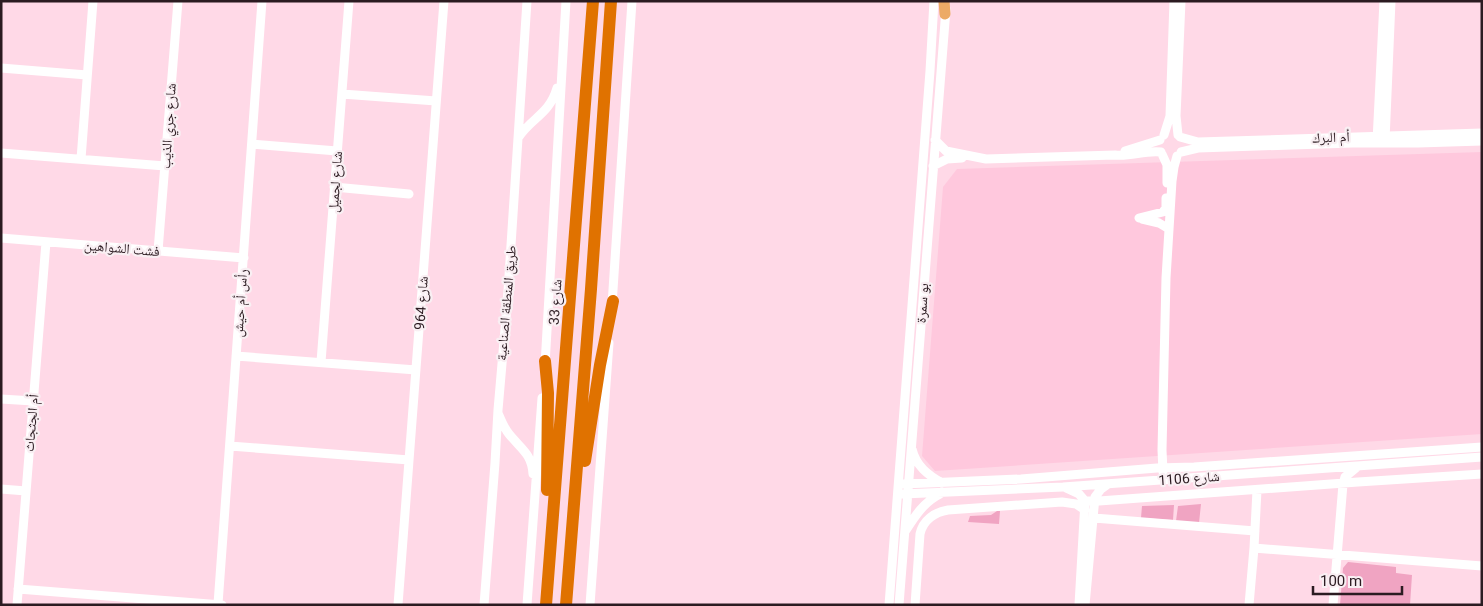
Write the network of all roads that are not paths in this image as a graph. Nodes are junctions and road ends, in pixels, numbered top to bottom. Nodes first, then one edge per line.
1 (93, 1) edge
2 (178, 1) edge
3 (262, 1) edge
4 (349, 1) edge
5 (444, 1) edge
6 (527, 1) edge
7 (566, 1) edge
8 (593, 1) edge
9 (611, 1) edge
10 (632, 1) edge
11 (934, 1) edge
12 (945, 1) edge
13 (1174, 1) edge
14 (1181, 1) edge
15 (1384, 1) edge
16 (1390, 1) edge
17 (945, 14) joint
18 (1176, 29) junction
19 (1, 68) edge
20 (87, 74) junction
21 (560, 80) junction
22 (342, 94) junction
23 (436, 101) junction
24 (1482, 133) edge
25 (1179, 136) junction
26 (518, 138) junction
27 (1162, 138) junction
28 (1352, 139) junction
29 (1381, 139) junction
30 (935, 140) junction
31 (1482, 141) edge
32 (252, 144) junction
33 (337, 151) junction
34 (1, 153) edge
35 (1162, 153) junction
36 (1179, 154) junction
37 (1115, 155) junction
38 (970, 157) junction
39 (81, 159) junction
40 (165, 166) junction
41 (933, 166) junction
42 (334, 186) junction
43 (409, 194) dead end
44 (1169, 229) junction
45 (1, 238) edge
46 (46, 242) junction
47 (158, 251) junction
48 (244, 258) junction
49 (613, 301) junction
50 (236, 356) junction
51 (545, 361) junction
52 (321, 362) junction
53 (416, 370) junction
54 (1, 399) edge
55 (33, 401) junction
56 (498, 410) junction
57 (911, 444) junction
58 (230, 446) junction
59 (1482, 447) edge
60 (1161, 456) junction
61 (1482, 457) edge
62 (409, 460) junction
63 (1360, 466) junction
64 (1178, 467) junction
65 (1160, 468) junction
66 (1145, 469) junction
67 (1482, 474) edge
68 (1160, 480) junction
69 (942, 483) junction
70 (897, 484) junction
71 (908, 484) junction
72 (1108, 484) junction
73 (1343, 484) junction
74 (1063, 487) junction
75 (1, 489) edge
76 (1258, 490) junction
77 (26, 491) junction
78 (942, 493) junction
79 (896, 494) junction
80 (907, 494) junction
81 (536, 500) junction
82 (1095, 501) junction
83 (1085, 505) junction
84 (1094, 518) junction
85 (573, 525) junction
86 (904, 531) junction
87 (1255, 531) junction
88 (1254, 548) junction
89 (1338, 555) junction
90 (550, 557) junction
91 (1482, 566) edge
92 (18, 589) junction
93 (105, 600) edge
94 (218, 604) edge
95 (17, 605) edge
96 (222, 605) edge
97 (398, 605) edge
98 (484, 605) edge
99 (527, 605) edge
100 (546, 605) edge
101 (566, 605) edge
102 (590, 605) edge
103 (888, 605) edge
104 (899, 605) edge
105 (915, 605) edge
106 (1079, 605) edge
107 (1085, 605) edge
108 (1249, 605) edge
109 (1333, 605) edge

1 - 20 street
2 - 40 street, شارع جري الذيب
3 - 32 street, رأس أم حيش
4 - 22 street, شارع لجميل
5 - 23 street, شارع 964
6 - 26 street, طريق المنطقة الصناعية
7 - 21 street
8 - 90 highway, شارع 33
9 - 85 highway
10 - 49 street
11 - 70 street, بو سمرة
12 - 17 main road
13 - 18 street
14 - 18 street
15 - 29 street
16 - 29 street
17 - 30 street, بو سمرة
18 - 25 street
18 - 27 street
19 - 20 street
20 - 39 street
21 - 26 street
21 - 51 street
22 - 23 street
22 - 33 street, شارع لجميل
23 - 53 street, شارع 964
24 - 29 street, أم البرك
25 - 27 street
25 - 28 street, أم البرك
25 - 36 street
26 - 56 street, طريق المنطقة الصناعية
27 - 35 street
27 - 37 street
28 - 29 street, أم البرك
28 - 36 street, أم البرك
29 - 31 street, أم البرك
30 - 38 street
30 - 41 street, بو سمرة
32 - 33 street
32 - 48 street, رأس أم حيش
33 - 42 street, شارع لجميل
34 - 39 street
35 - 36 street
35 - 37 street
35 - 44 street
36 - 44 street
37 - 38 street
38 - 41 street
39 - 40 street
40 - 47 street, شارع جري الذيب
41 - 57 street, بو سمرة
42 - 43 street
42 - 52 street, شارع لجميل
44 - 60 street
45 - 46 street, فشت الشواهين
46 - 47 street, فشت الشواهين
46 - 55 street, أم الجثجاث
47 - 48 street, فشت الشواهين
48 - 50 street, رأس أم حيش
49 - 85 highway
49 - 102 street
50 - 52 street
50 - 58 street, رأس أم حيش
51 - 81 street
51 - 90 highway
52 - 53 street
53 - 62 street, شارع 964
54 - 55 street
55 - 77 street, أم الجثجاث
56 - 81 street
56 - 98 street, طريق المنطقة الصناعية
57 - 69 street
57 - 71 street, بو سمرة
58 - 62 street
58 - 94 street, رأس أم حيش
59 - 64 street, شارع 1106
60 - 64 street
60 - 65 street
60 - 66 street
61 - 63 street, شارع 1106
62 - 97 street, شارع 964
63 - 68 street, شارع 1106
63 - 73 street
64 - 65 street, شارع 1106
65 - 66 street, شارع 1106
65 - 68 street
66 - 69 street, شارع 1106
67 - 73 street
68 - 72 street, شارع 1106
69 - 71 street, شارع 1106
70 - 71 street, شارع 1106
70 - 79 street, بو سمرة
71 - 80 street, بو سمرة
72 - 74 street, شارع 1106
72 - 82 street
73 - 76 street
73 - 89 street
74 - 78 street, شارع 1106
74 - 83 street
75 - 77 street
76 - 82 street
76 - 87 street
77 - 92 street, أم الجثجاث
78 - 80 street, شارع 1106
78 - 86 street
79 - 80 street, شارع 1106
79 - 103 street, بو سمرة
80 - 86 street, بو سمرة
81 - 99 street
82 - 83 street
82 - 84 street
83 - 105 street
83 - 106 street
84 - 87 street
84 - 107 street
85 - 101 highway
86 - 104 street, بو سمرة
87 - 88 street
88 - 89 street
88 - 108 street
89 - 91 street
89 - 109 street
90 - 100 highway, شارع 33
92 - 93 street
92 - 95 street, أم الجثجاث
93 - 94 street
94 - 96 street

